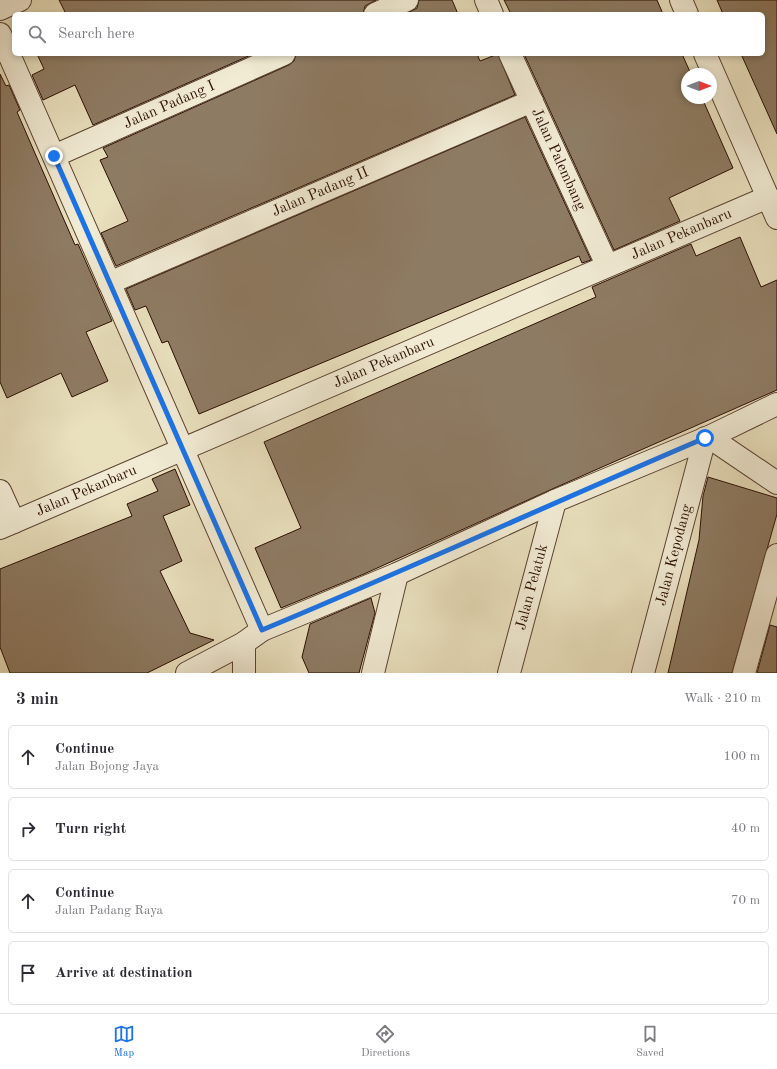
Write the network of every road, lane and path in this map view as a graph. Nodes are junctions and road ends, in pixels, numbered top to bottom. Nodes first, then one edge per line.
1 (20, 0) edge
2 (406, 0) edge
3 (486, 0) edge
4 (681, 0) edge
5 (0, 9) edge
6 (379, 12) edge
7 (491, 12) edge
8 (687, 12) edge
9 (0, 34) edge
10 (279, 56) edge
11 (511, 56) edge
12 (706, 56) edge
13 (532, 101) junction
14 (54, 156) junction
15 (768, 197) junction
16 (777, 218) edge
17 (607, 265) junction
18 (110, 283) junction
19 (777, 404) edge
20 (707, 438) junction
21 (182, 449) junction
22 (777, 483) edge
23 (0, 491) edge
24 (555, 501) junction
25 (7, 525) edge
26 (777, 555) edge
27 (398, 574) junction
28 (769, 614) edge
29 (262, 630) junction
30 (244, 643) junction
31 (187, 673) edge
32 (244, 673) edge
33 (373, 673) edge
34 (509, 673) edge
35 (643, 673) edge
36 (744, 673) edge

1 - 5 street
2 - 6 street
3 - 7 street
4 - 8 street
9 - 14 street
10 - 14 street, Jalan Padang I
11 - 13 street, Jalan Palembang
12 - 15 street
13 - 17 street, Jalan Palembang
13 - 18 street, Jalan Padang II
14 - 18 street
15 - 16 street
15 - 17 street, Jalan Pekanbaru
17 - 21 street, Jalan Pekanbaru
18 - 21 street
19 - 20 street
20 - 22 street
20 - 24 street
20 - 35 street, Jalan Kepodang
21 - 25 street, Jalan Pekanbaru
21 - 29 street
23 - 25 street
24 - 27 street
24 - 34 street, Jalan Pelatuk
26 - 28 street
27 - 29 street
27 - 33 street
28 - 36 street
29 - 30 street
30 - 31 street
30 - 32 street

